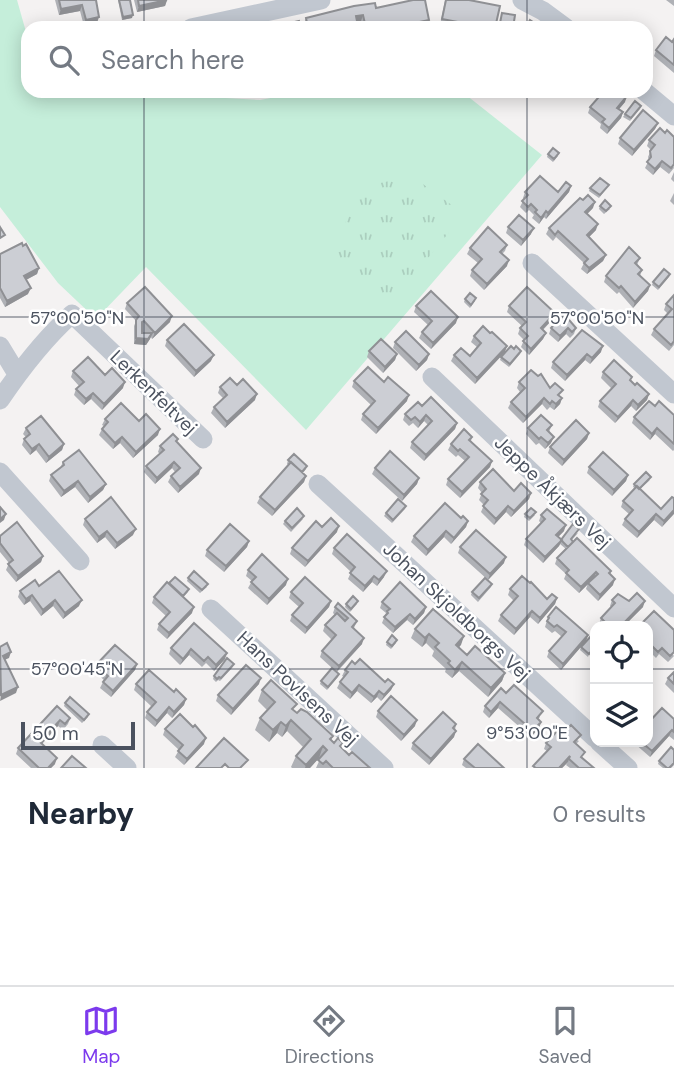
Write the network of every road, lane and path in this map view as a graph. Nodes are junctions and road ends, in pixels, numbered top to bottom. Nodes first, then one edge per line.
1 (321, 0) edge
2 (522, 0) edge
3 (224, 21) edge
4 (557, 21) edge
5 (652, 98) edge
6 (674, 116) edge
7 (532, 263) dead end
8 (0, 346) edge
9 (18, 374) junction
10 (432, 377) dead end
11 (674, 394) edge
12 (0, 400) edge
13 (203, 439) dead end
14 (0, 472) edge
15 (318, 484) dead end
16 (80, 561) dead end
17 (674, 608) edge
18 (211, 609) dead end
19 (590, 734) edge
20 (102, 745) dead end
21 (605, 747) edge
22 (127, 768) edge
23 (384, 768) edge
24 (628, 768) edge

1 - 3 street
2 - 4 street
5 - 6 street
7 - 11 street
8 - 9 street
9 - 12 street, Lerkenfeltvej
9 - 13 street, Lerkenfeltvej
10 - 17 street, Jeppe Åkjærs Vej
14 - 16 street
15 - 19 street, Johan Skjoldborgs Vej
18 - 23 street, Hans Povlsens Vej
20 - 22 street
21 - 24 street, Johan Skjoldborgs Vej

